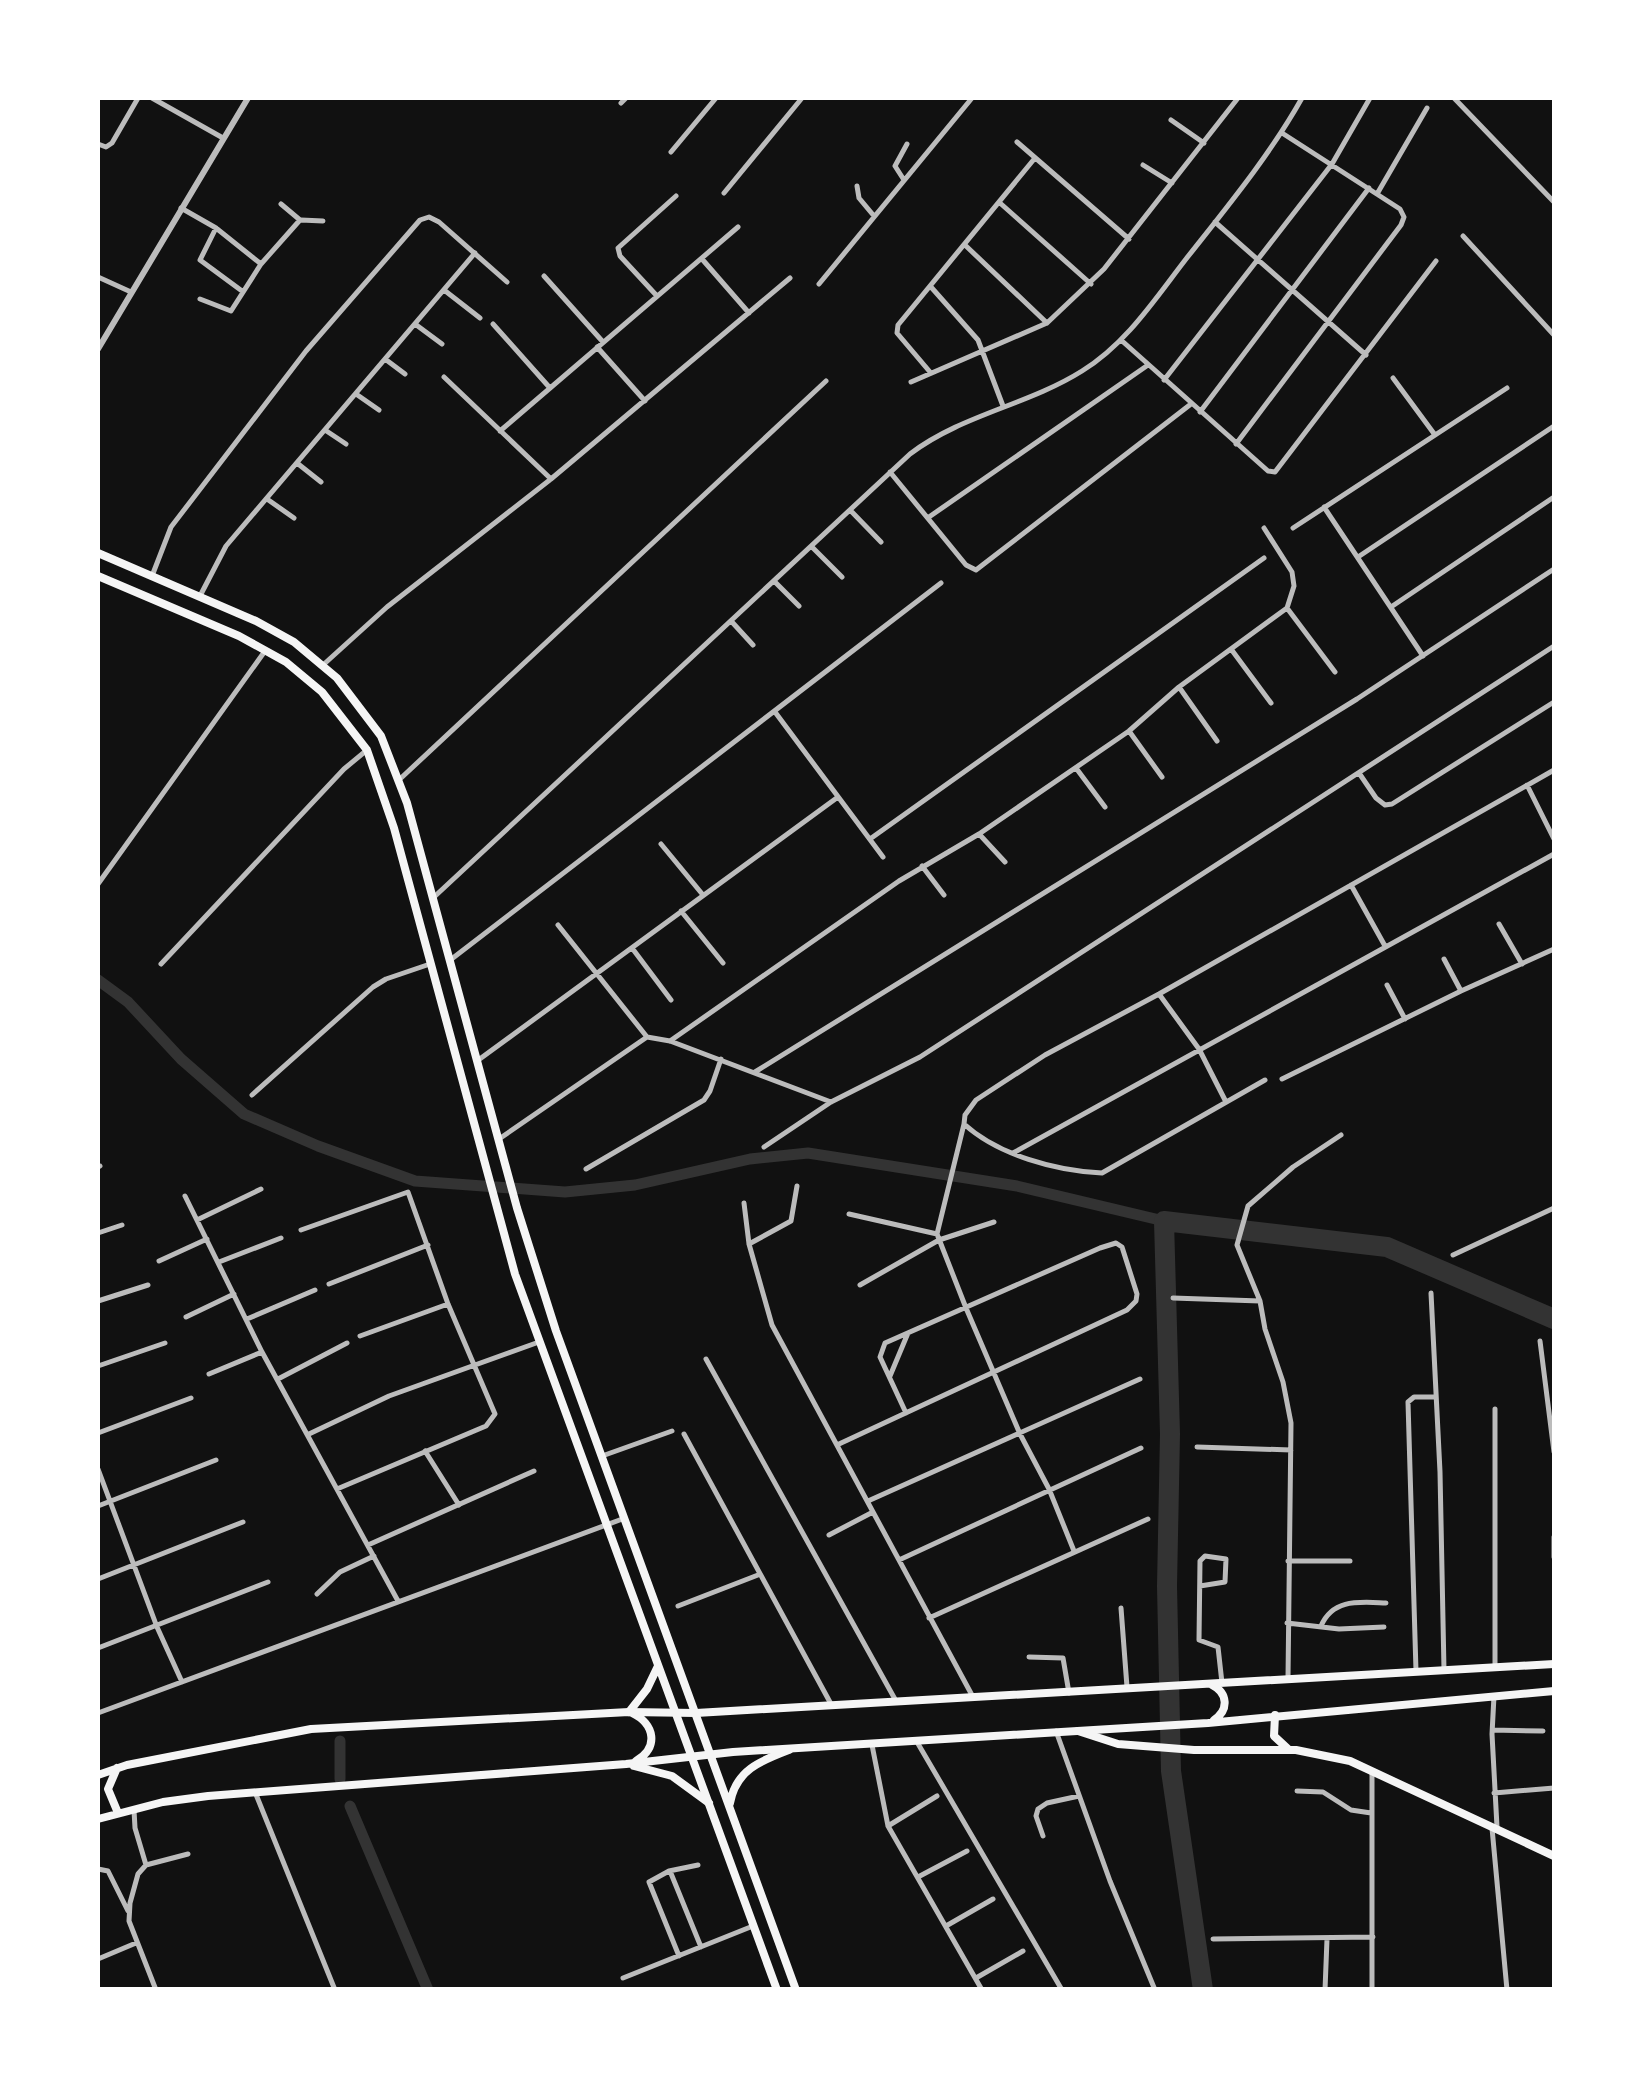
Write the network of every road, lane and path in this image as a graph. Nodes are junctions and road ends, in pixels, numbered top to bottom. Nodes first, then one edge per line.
1 (138, 98) edge
2 (152, 98) edge
3 (248, 98) edge
4 (716, 98) edge
5 (802, 98) edge
6 (972, 98) edge
7 (1236, 98) edge
8 (1302, 98) edge
9 (1370, 98) edge
10 (1454, 98) edge
11 (1427, 108) dead end
12 (1171, 120) dead end
13 (1282, 133) junction
14 (223, 138) junction
15 (1017, 142) dead end
16 (1204, 143) junction
17 (98, 144) edge
18 (907, 144) dead end
19 (671, 152) dead end
20 (1035, 158) junction
21 (1332, 164) junction
22 (1142, 165) dead end
23 (904, 180) junction
24 (1172, 183) junction
25 (858, 186) dead end
26 (1369, 188) junction
27 (724, 193) dead end
28 (1377, 194) junction
29 (676, 196) dead end
30 (1000, 202) junction
31 (1554, 202) edge
32 (282, 204) dead end
33 (182, 208) junction
34 (874, 216) junction
35 (300, 220) junction
36 (322, 221) dead end
37 (1215, 222) junction
38 (738, 226) dead end
39 (216, 228) junction
40 (1463, 236) dead end
41 (1128, 239) junction
42 (965, 245) junction
43 (475, 253) junction
44 (701, 258) junction
45 (1258, 258) junction
46 (1436, 261) dead end
47 (262, 264) junction
48 (544, 276) dead end
49 (98, 277) edge
50 (790, 278) dead end
51 (506, 282) dead end
52 (819, 284) dead end
53 (1091, 284) junction
54 (931, 288) junction
55 (444, 290) junction
56 (242, 291) junction
57 (1294, 291) junction
58 (132, 292) junction
59 (656, 296) junction
60 (200, 299) dead end
61 (749, 313) junction
62 (480, 318) dead end
63 (1048, 323) junction
64 (1330, 323) junction
65 (415, 324) junction
66 (493, 324) dead end
67 (1554, 335) edge
68 (1121, 340) junction
69 (442, 344) dead end
70 (600, 345) junction
71 (98, 348) edge
72 (984, 349) junction
73 (1366, 355) junction
74 (385, 359) junction
75 (1148, 364) junction
76 (930, 372) junction
77 (405, 374) dead end
78 (444, 377) dead end
79 (1393, 378) dead end
80 (1164, 380) junction
81 (826, 381) dead end
82 (911, 382) dead end
83 (550, 388) junction
84 (1507, 388) dead end
85 (356, 394) junction
86 (645, 401) junction
87 (1191, 404) junction
88 (1004, 407) junction
89 (379, 410) dead end
90 (1200, 412) junction
91 (1554, 426) edge
92 (325, 430) junction
93 (500, 431) junction
94 (1435, 435) junction
95 (346, 444) dead end
96 (1236, 444) junction
97 (296, 464) junction
98 (890, 472) junction
99 (550, 479) junction
100 (322, 482) dead end
101 (1554, 497) edge
102 (267, 499) junction
103 (1324, 507) junction
104 (850, 510) junction
105 (929, 517) junction
106 (294, 518) dead end
107 (1264, 528) dead end
108 (1294, 528) dead end
109 (881, 542) dead end
110 (812, 546) junction
111 (98, 553) edge
112 (1358, 557) junction
113 (1264, 558) dead end
114 (1554, 569) edge
115 (98, 576) edge
116 (152, 576) junction
117 (842, 577) dead end
118 (774, 582) junction
119 (941, 583) dead end
120 (200, 596) junction
121 (799, 606) dead end
122 (1391, 607) junction
123 (1287, 608) junction
124 (732, 622) junction
125 (753, 645) dead end
126 (1554, 646) edge
127 (1231, 649) junction
128 (266, 650) junction
129 (1422, 656) junction
130 (323, 665) junction
131 (1335, 672) dead end
132 (1179, 687) junction
133 (1554, 702) edge
134 (1271, 703) dead end
135 (775, 712) junction
136 (1129, 731) junction
137 (1217, 741) dead end
138 (367, 750) junction
139 (1076, 768) junction
140 (1554, 770) edge
141 (1359, 773) junction
142 (1162, 777) dead end
143 (400, 779) junction
144 (1526, 786) junction
145 (838, 797) junction
146 (1105, 807) dead end
147 (979, 834) junction
148 (870, 839) junction
149 (1554, 839) edge
150 (661, 844) dead end
151 (1554, 854) edge
152 (883, 857) dead end
153 (1005, 862) dead end
154 (922, 866) junction
155 (98, 884) edge
156 (1352, 885) junction
157 (944, 895) dead end
158 (703, 896) junction
159 (432, 898) junction
160 (681, 912) junction
161 (1499, 924) dead end
162 (558, 925) dead end
163 (1385, 946) junction
164 (632, 948) junction
165 (1554, 949) edge
166 (1444, 959) dead end
167 (449, 960) junction
168 (162, 964) dead end
169 (430, 964) junction
170 (723, 964) dead end
171 (1522, 964) junction
172 (596, 974) junction
173 (1386, 985) dead end
174 (1460, 991) junction
175 (1160, 994) junction
176 (670, 1000) dead end
177 (1404, 1018) junction
178 (647, 1037) junction
179 (670, 1041) junction
180 (1199, 1048) junction
181 (721, 1060) junction
182 (477, 1061) junction
183 (756, 1072) junction
184 (1282, 1079) dead end
185 (1264, 1080) dead end
186 (252, 1095) dead end
187 (832, 1102) junction
188 (1226, 1102) junction
189 (964, 1124) junction
190 (1340, 1136) dead end
191 (499, 1139) junction
192 (764, 1147) dead end
193 (1011, 1154) junction
194 (586, 1169) dead end
195 (797, 1186) dead end
196 (261, 1189) dead end
197 (184, 1196) dead end
198 (744, 1203) dead end
199 (1554, 1208) edge
200 (848, 1214) dead end
201 (197, 1220) junction
202 (994, 1222) dead end
203 (122, 1225) dead end
204 (301, 1230) dead end
205 (98, 1233) edge
206 (938, 1237) junction
207 (281, 1238) dead end
208 (207, 1239) junction
209 (749, 1244) junction
210 (429, 1245) junction
211 (1453, 1255) dead end
212 (159, 1261) dead end
213 (220, 1262) junction
214 (148, 1284) dead end
215 (329, 1284) dead end
216 (860, 1285) dead end
217 (315, 1290) dead end
218 (1430, 1293) dead end
219 (234, 1294) junction
220 (1174, 1298) dead end
221 (98, 1301) edge
222 (1260, 1302) junction
223 (448, 1304) junction
224 (966, 1308) junction
225 (186, 1317) dead end
226 (246, 1319) junction
227 (908, 1333) junction
228 (360, 1336) dead end
229 (1540, 1341) dead end
230 (348, 1342) dead end
231 (539, 1342) junction
232 (165, 1343) dead end
233 (262, 1352) junction
234 (706, 1359) dead end
235 (474, 1364) junction
236 (98, 1366) edge
237 (995, 1372) junction
238 (208, 1374) dead end
239 (890, 1376) junction
240 (278, 1379) junction
241 (1140, 1379) dead end
242 (191, 1398) dead end
243 (1436, 1398) junction
244 (1495, 1409) dead end
245 (906, 1413) junction
246 (672, 1431) dead end
247 (98, 1433) edge
248 (309, 1434) junction
249 (684, 1434) dead end
250 (1020, 1434) junction
251 (838, 1444) junction
252 (1197, 1447) dead end
253 (1141, 1448) dead end
254 (1291, 1450) junction
255 (424, 1451) junction
256 (1554, 1452) edge
257 (602, 1456) junction
258 (216, 1460) dead end
259 (98, 1470) edge
260 (534, 1471) dead end
261 (337, 1489) junction
262 (1049, 1489) junction
263 (868, 1501) junction
264 (108, 1503) junction
265 (458, 1505) junction
266 (98, 1506) edge
267 (874, 1512) junction
268 (625, 1518) junction
269 (1148, 1519) dead end
270 (243, 1522) dead end
271 (607, 1525) junction
272 (829, 1536) dead end
273 (1554, 1537) edge
274 (368, 1545) junction
275 (1074, 1552) junction
276 (374, 1556) junction
277 (1554, 1557) edge
278 (899, 1560) junction
279 (1288, 1561) junction
280 (1350, 1561) dead end
281 (134, 1566) junction
282 (758, 1575) junction
283 (98, 1579) edge
284 (268, 1582) dead end
285 (1200, 1586) junction
286 (318, 1594) dead end
287 (398, 1600) junction
288 (1386, 1603) dead end
289 (678, 1606) dead end
290 (1121, 1608) dead end
291 (929, 1618) junction
292 (1287, 1623) junction
293 (1321, 1626) junction
294 (157, 1627) junction
295 (1384, 1628) dead end
296 (98, 1648) edge
297 (1030, 1658) dead end
298 (1554, 1664) edge
299 (658, 1666) junction
300 (1495, 1668) junction
301 (1444, 1670) junction
302 (1416, 1671) junction
303 (1288, 1678) junction
304 (182, 1682) junction
305 (1222, 1683) junction
306 (1202, 1684) junction
307 (1128, 1690) junction
308 (1554, 1691) edge
309 (1069, 1692) junction
310 (1494, 1696) junction
311 (973, 1697) junction
312 (896, 1701) junction
313 (832, 1705) junction
314 (629, 1712) junction
315 (98, 1713) edge
316 (676, 1713) junction
317 (696, 1713) junction
318 (1275, 1715) junction
319 (1208, 1723) junction
320 (1076, 1730) junction
321 (1492, 1730) junction
322 (1056, 1731) junction
323 (1543, 1731) dead end
324 (916, 1742) junction
325 (872, 1745) junction
326 (1288, 1749) junction
327 (789, 1750) junction
328 (712, 1754) junction
329 (693, 1756) junction
330 (626, 1764) junction
331 (117, 1768) junction
332 (1372, 1769) junction
333 (98, 1775) edge
334 (1554, 1788) edge
335 (1298, 1790) dead end
336 (255, 1792) junction
337 (1494, 1793) junction
338 (937, 1796) dead end
339 (1079, 1796) junction
340 (709, 1802) junction
341 (730, 1807) junction
342 (134, 1808) junction
343 (118, 1812) junction
344 (1371, 1813) junction
345 (98, 1818) edge
346 (888, 1826) junction
347 (1494, 1826) junction
348 (1043, 1836) dead end
349 (967, 1851) dead end
350 (188, 1854) dead end
351 (1554, 1856) edge
352 (146, 1865) junction
353 (698, 1865) dead end
354 (98, 1869) edge
355 (670, 1871) junction
356 (918, 1877) junction
357 (993, 1899) dead end
358 (129, 1913) junction
359 (753, 1926) junction
360 (946, 1926) junction
361 (1373, 1936) junction
362 (1326, 1938) junction
363 (1212, 1939) dead end
364 (138, 1942) junction
365 (701, 1947) junction
366 (1023, 1951) dead end
367 (679, 1956) junction
368 (98, 1958) edge
369 (623, 1978) dead end
370 (976, 1978) junction
371 (156, 1990) edge
372 (335, 1990) edge
373 (777, 1990) edge
374 (796, 1990) edge
375 (982, 1990) edge
376 (1062, 1990) edge
377 (1155, 1990) edge
378 (1325, 1990) edge
379 (1372, 1990) edge
380 (1508, 1990) edge

1 - 17 street
2 - 14 street
3 - 14 street
4 - 19 street
5 - 27 street
6 - 23 street
7 - 16 street
8 - 13 street
9 - 21 street
10 - 31 street
11 - 28 street
12 - 16 street
13 - 21 street
13 - 37 street
14 - 33 street
15 - 20 street
16 - 24 street
18 - 23 street
20 - 30 street
20 - 41 street
21 - 26 street
21 - 45 street
22 - 24 street
23 - 34 street
24 - 41 street
25 - 34 street
26 - 28 street
26 - 57 street
28 - 64 street
29 - 59 street
30 - 42 street
30 - 53 street
32 - 35 street
33 - 39 street
33 - 58 street
34 - 52 street
35 - 36 street
35 - 47 street
37 - 45 street
37 - 68 street
38 - 44 street
39 - 47 street
39 - 56 street
40 - 67 street
41 - 53 street
42 - 54 street
42 - 63 street
43 - 51 street
43 - 55 street
43 - 116 street
44 - 59 street
44 - 61 street
45 - 57 street
45 - 80 street
46 - 73 street
47 - 56 street
48 - 70 street
49 - 58 street
50 - 61 street
53 - 63 street
54 - 72 street
54 - 76 street
55 - 62 street
55 - 65 street
56 - 60 street
57 - 64 street
57 - 90 street
58 - 71 street
59 - 70 street
61 - 86 street
63 - 72 street
64 - 73 street
64 - 96 street
65 - 69 street
65 - 74 street
66 - 83 street
68 - 75 street
68 - 88 street
70 - 83 street
70 - 86 street
72 - 76 street
72 - 88 street
73 - 96 street
74 - 77 street
74 - 85 street
75 - 80 street
75 - 105 street
76 - 82 street
78 - 93 street
79 - 94 street
80 - 87 street
81 - 143 street
83 - 93 street
84 - 94 street
85 - 89 street
85 - 92 street
86 - 99 street
87 - 90 street
87 - 105 street
88 - 98 street
90 - 96 street
91 - 112 street
92 - 95 street
92 - 97 street
93 - 99 street
94 - 103 street
97 - 100 street
97 - 102 street
98 - 104 street
98 - 105 street
99 - 130 street
101 - 122 street
102 - 106 street
102 - 120 street
103 - 108 street
103 - 112 street
104 - 109 street
104 - 110 street
107 - 123 street
110 - 117 street
110 - 118 street
111 - 116 main road
112 - 122 street
113 - 148 street
114 - 129 street
115 - 128 main road
116 - 120 main road
118 - 121 street
118 - 124 street
119 - 135 street
120 - 130 main road
122 - 129 street
123 - 127 street
123 - 131 street
124 - 125 street
124 - 159 street
126 - 141 street
127 - 132 street
127 - 134 street
128 - 138 main road
128 - 155 street
129 - 183 street
130 - 143 main road
132 - 136 street
132 - 137 street
133 - 141 street
135 - 145 street
135 - 167 street
136 - 139 street
136 - 142 street
138 - 168 street
138 - 169 main road
139 - 146 street
139 - 147 street
140 - 144 street
141 - 187 street
143 - 159 main road
144 - 149 street
144 - 156 street
145 - 148 street
145 - 158 street
147 - 153 street
147 - 154 street
148 - 152 street
150 - 158 street
151 - 163 street
154 - 157 street
154 - 179 street
156 - 163 street
156 - 175 street
158 - 160 street
159 - 167 main road
160 - 164 street
160 - 170 street
161 - 171 street
162 - 172 street
163 - 180 street
164 - 172 street
164 - 176 street
165 - 171 street
166 - 174 street
167 - 182 main road
169 - 186 street
169 - 231 main road
171 - 174 street
172 - 178 street
172 - 182 street
173 - 177 street
174 - 177 street
175 - 180 street
175 - 189 street
177 - 184 street
178 - 179 street
178 - 191 street
179 - 181 street
180 - 188 street
180 - 193 street
181 - 183 street
181 - 194 street
182 - 191 main road
183 - 187 street
185 - 188 street
187 - 192 street
188 - 193 street
189 - 193 street
189 - 206 street
190 - 222 street
191 - 257 main road
195 - 209 street
196 - 201 street
197 - 201 street
198 - 209 street
199 - 211 street
200 - 206 street
201 - 208 street
202 - 206 street
203 - 205 street
204 - 210 street
206 - 216 street
206 - 224 street
207 - 213 street
208 - 212 street
208 - 213 street
209 - 251 street
210 - 215 street
210 - 223 street
213 - 219 street
214 - 221 street
217 - 226 street
218 - 243 street
219 - 225 street
219 - 226 street
220 - 222 street
222 - 254 street
223 - 228 street
223 - 235 street
224 - 227 street
224 - 237 street
224 - 237 street
226 - 233 street
227 - 239 street
227 - 239 street
229 - 256 street
230 - 240 street
231 - 235 street
231 - 271 main road
232 - 236 street
233 - 238 street
233 - 240 street
234 - 312 street
235 - 248 street
235 - 255 street
237 - 245 street
237 - 250 street
239 - 245 street
240 - 248 street
241 - 250 street
242 - 247 street
243 - 301 street
243 - 302 street
244 - 300 street
245 - 251 street
246 - 257 street
248 - 261 street
249 - 282 street
250 - 262 street
250 - 263 street
251 - 263 street
252 - 254 street
253 - 262 street
254 - 279 street
255 - 261 street
255 - 265 street
257 - 268 main road
258 - 264 street
259 - 264 street
260 - 265 street
261 - 274 street
262 - 275 street
262 - 278 street
263 - 267 street
264 - 266 street
264 - 281 street
265 - 274 street
267 - 272 street
267 - 278 street
268 - 271 street
268 - 317 main road
269 - 275 street
270 - 281 street
271 - 287 street
271 - 299 main road
273 - 277 street
274 - 276 street
275 - 291 street
276 - 286 street
276 - 287 street
278 - 291 street
279 - 280 street
279 - 292 street
281 - 283 street
281 - 294 street
282 - 289 street
282 - 313 street
284 - 294 street
285 - 285 street
285 - 305 street
287 - 304 street
288 - 293 street
290 - 307 street
291 - 311 street
292 - 293 street
292 - 303 street
293 - 295 street
294 - 296 street
294 - 304 street
297 - 309 street
298 - 300 main road
299 - 314 main road
299 - 316 main road
300 - 301 main road
301 - 302 main road
302 - 303 main road
303 - 305 main road
304 - 315 street
305 - 306 main road
306 - 307 main road
306 - 319 main road
307 - 309 main road
308 - 310 main road
309 - 311 main road
310 - 318 main road
310 - 321 street
311 - 312 main road
312 - 313 main road
313 - 317 main road
314 - 316 main road
314 - 330 main road
314 - 331 main road
316 - 317 main road
316 - 329 main road
317 - 328 main road
318 - 319 main road
318 - 326 main road
319 - 320 main road
320 - 322 main road
320 - 326 main road
321 - 323 street
321 - 337 street
322 - 324 main road
322 - 339 street
324 - 325 main road
324 - 376 street
325 - 327 main road
325 - 346 street
326 - 332 main road
327 - 328 main road
327 - 341 main road
328 - 329 main road
328 - 341 main road
329 - 330 main road
329 - 340 main road
330 - 336 main road
330 - 340 main road
331 - 333 main road
331 - 343 main road
332 - 344 street
332 - 347 main road
334 - 337 street
335 - 344 street
336 - 342 main road
336 - 372 street
337 - 347 street
338 - 346 street
339 - 348 street
339 - 377 street
340 - 359 main road
341 - 374 main road
342 - 343 main road
342 - 352 street
343 - 345 main road
344 - 361 street
346 - 356 street
347 - 351 main road
347 - 380 street
349 - 356 street
350 - 352 street
352 - 358 street
353 - 355 street
354 - 358 street
355 - 365 street
355 - 367 street
356 - 360 street
357 - 360 street
358 - 364 street
359 - 365 street
359 - 373 main road
360 - 370 street
361 - 362 street
361 - 379 street
362 - 363 street
362 - 378 street
364 - 368 street
364 - 371 street
365 - 367 street
366 - 370 street
367 - 369 street
370 - 375 street

